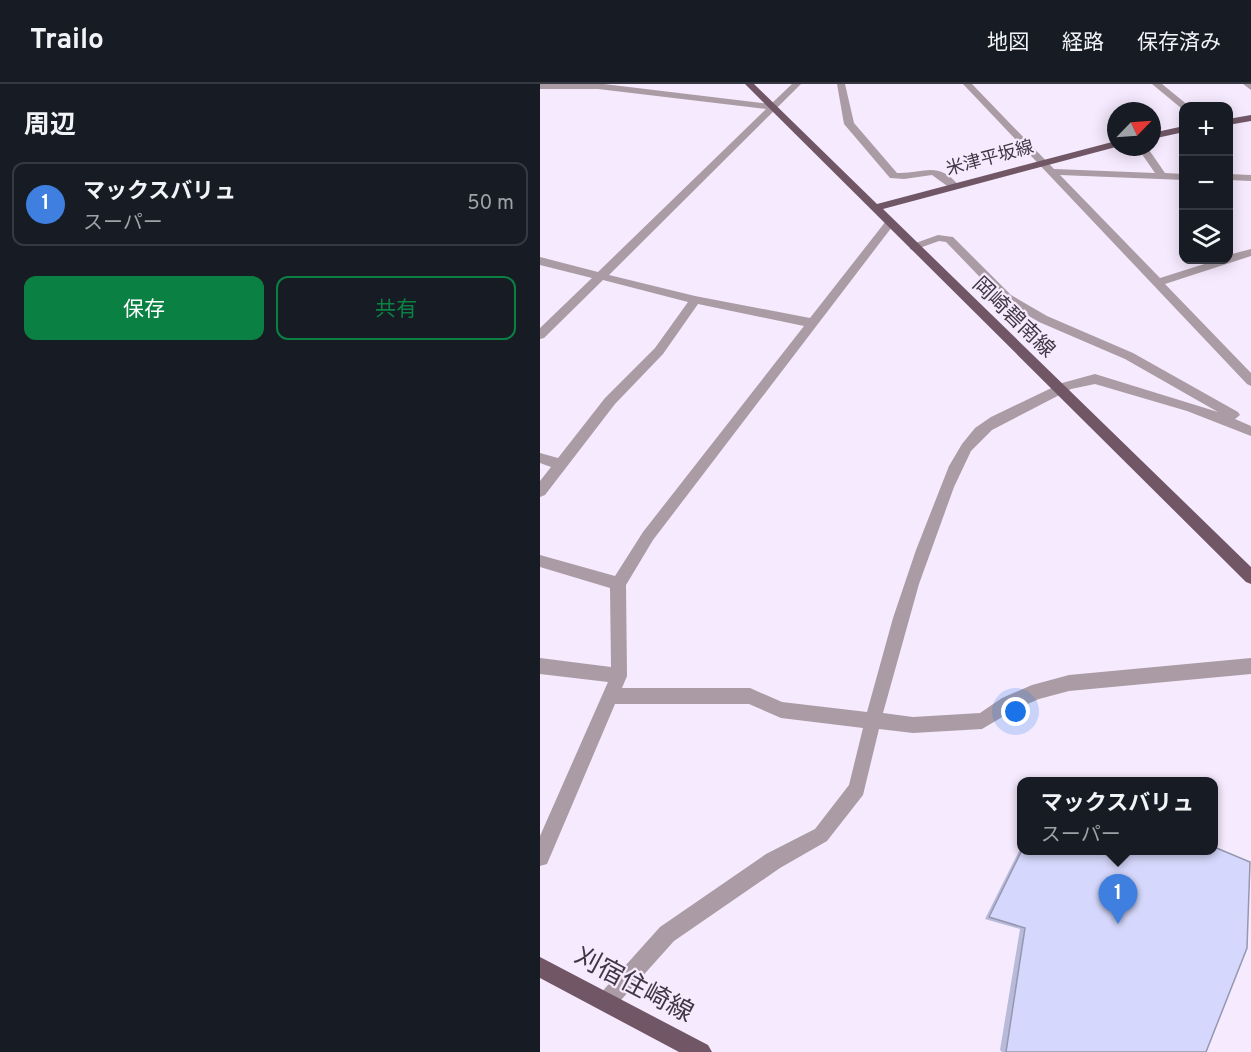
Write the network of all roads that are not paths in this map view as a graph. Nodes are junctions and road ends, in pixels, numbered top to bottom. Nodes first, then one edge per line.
1 (749, 84) edge
2 (797, 84) edge
3 (841, 84) edge
4 (966, 84) edge
5 (1155, 84) edge
6 (1247, 84) edge
7 (540, 86) edge
8 (1251, 87) edge
9 (1179, 102) edge
10 (773, 107) junction
11 (1251, 118) edge
12 (1233, 121) edge
13 (1179, 130) edge
14 (1161, 134) edge
15 (1107, 146) edge
16 (1148, 156) edge
17 (1041, 162) junction
18 (1054, 172) junction
19 (1163, 177) junction
20 (1179, 177) edge
21 (1233, 177) edge
22 (1251, 178) edge
23 (954, 186) junction
24 (874, 207) junction
25 (890, 223) junction
26 (914, 247) junction
27 (1250, 254) edge
28 (1233, 258) edge
29 (540, 261) edge
30 (1213, 264) edge
31 (601, 278) junction
32 (1158, 283) junction
33 (695, 300) junction
34 (812, 323) junction
35 (540, 335) edge
36 (1251, 381) edge
37 (1059, 390) junction
38 (1251, 426) edge
39 (1251, 431) edge
40 (540, 459) edge
41 (561, 464) junction
42 (540, 491) edge
43 (540, 561) edge
44 (1251, 578) edge
45 (618, 584) junction
46 (540, 666) edge
47 (1251, 666) edge
48 (619, 676) junction
49 (611, 696) junction
50 (872, 722) junction
51 (540, 857) edge
52 (540, 967) edge
53 (606, 1002) junction
54 (701, 1052) edge

1 - 10 main road, 岡崎碧南線
2 - 10 street
3 - 23 street
4 - 17 street
5 - 9 street
6 - 8 street
7 - 10 street
10 - 24 main road, 岡崎碧南線
10 - 31 street
11 - 12 main road
13 - 14 main road
15 - 17 main road, 米津平坂線
16 - 19 street
17 - 18 street
17 - 23 main road, 米津平坂線
18 - 19 street
18 - 32 street
19 - 20 street
21 - 22 street
23 - 24 main road, 米津平坂線
24 - 25 main road, 岡崎碧南線
25 - 26 main road, 岡崎碧南線
25 - 34 street
26 - 37 main road, 岡崎碧南線
26 - 38 street
27 - 28 street
29 - 31 street
30 - 32 street
31 - 33 street
31 - 35 street
32 - 36 street
33 - 34 street
33 - 41 street
34 - 45 street
37 - 39 street
37 - 44 main road, 岡崎碧南線
37 - 50 street
40 - 41 street
41 - 42 street
43 - 45 street
45 - 48 street
46 - 48 street
47 - 50 street
48 - 49 street
49 - 50 street
49 - 51 street
50 - 53 street
52 - 53 main road, 刈宿住崎線
53 - 54 main road, 刈宿住崎線

